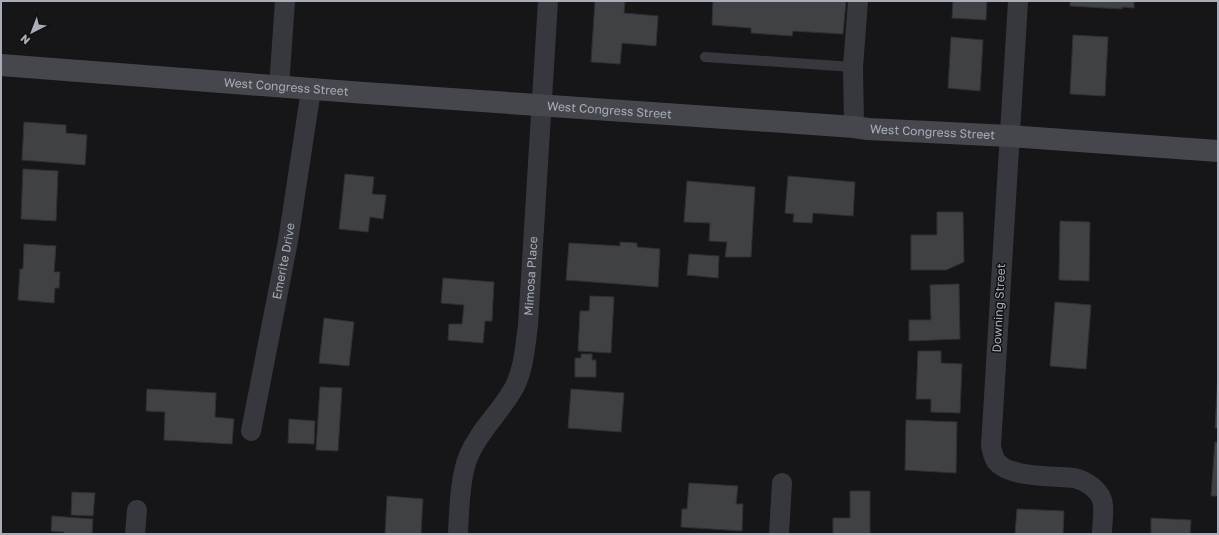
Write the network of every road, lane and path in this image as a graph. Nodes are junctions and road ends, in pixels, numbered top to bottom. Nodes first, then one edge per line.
1 (285, 1) edge
2 (548, 1) edge
3 (858, 1) edge
4 (1018, 1) edge
5 (705, 57) dead end
6 (1, 65) edge
7 (853, 67) junction
8 (279, 87) junction
9 (311, 90) junction
10 (542, 107) junction
11 (854, 127) junction
12 (1009, 136) junction
13 (1218, 152) edge
14 (251, 431) dead end
15 (782, 483) dead end
16 (137, 510) dead end
17 (135, 534) edge
18 (458, 534) edge
19 (779, 534) edge
20 (1102, 534) edge

1 - 8 street
2 - 10 street, Mimosa Place
3 - 7 street
4 - 12 street, Downing Street
5 - 7 lane
6 - 8 main road, West Congress Street
7 - 11 street
8 - 9 main road, West Congress Street
9 - 10 main road, West Congress Street
9 - 14 street, Emerite Drive
10 - 11 main road, West Congress Street
10 - 18 street, Mimosa Place
11 - 12 main road, West Congress Street
12 - 13 main road, West Congress Street
12 - 20 street, Downing Street
15 - 19 street
16 - 17 street

